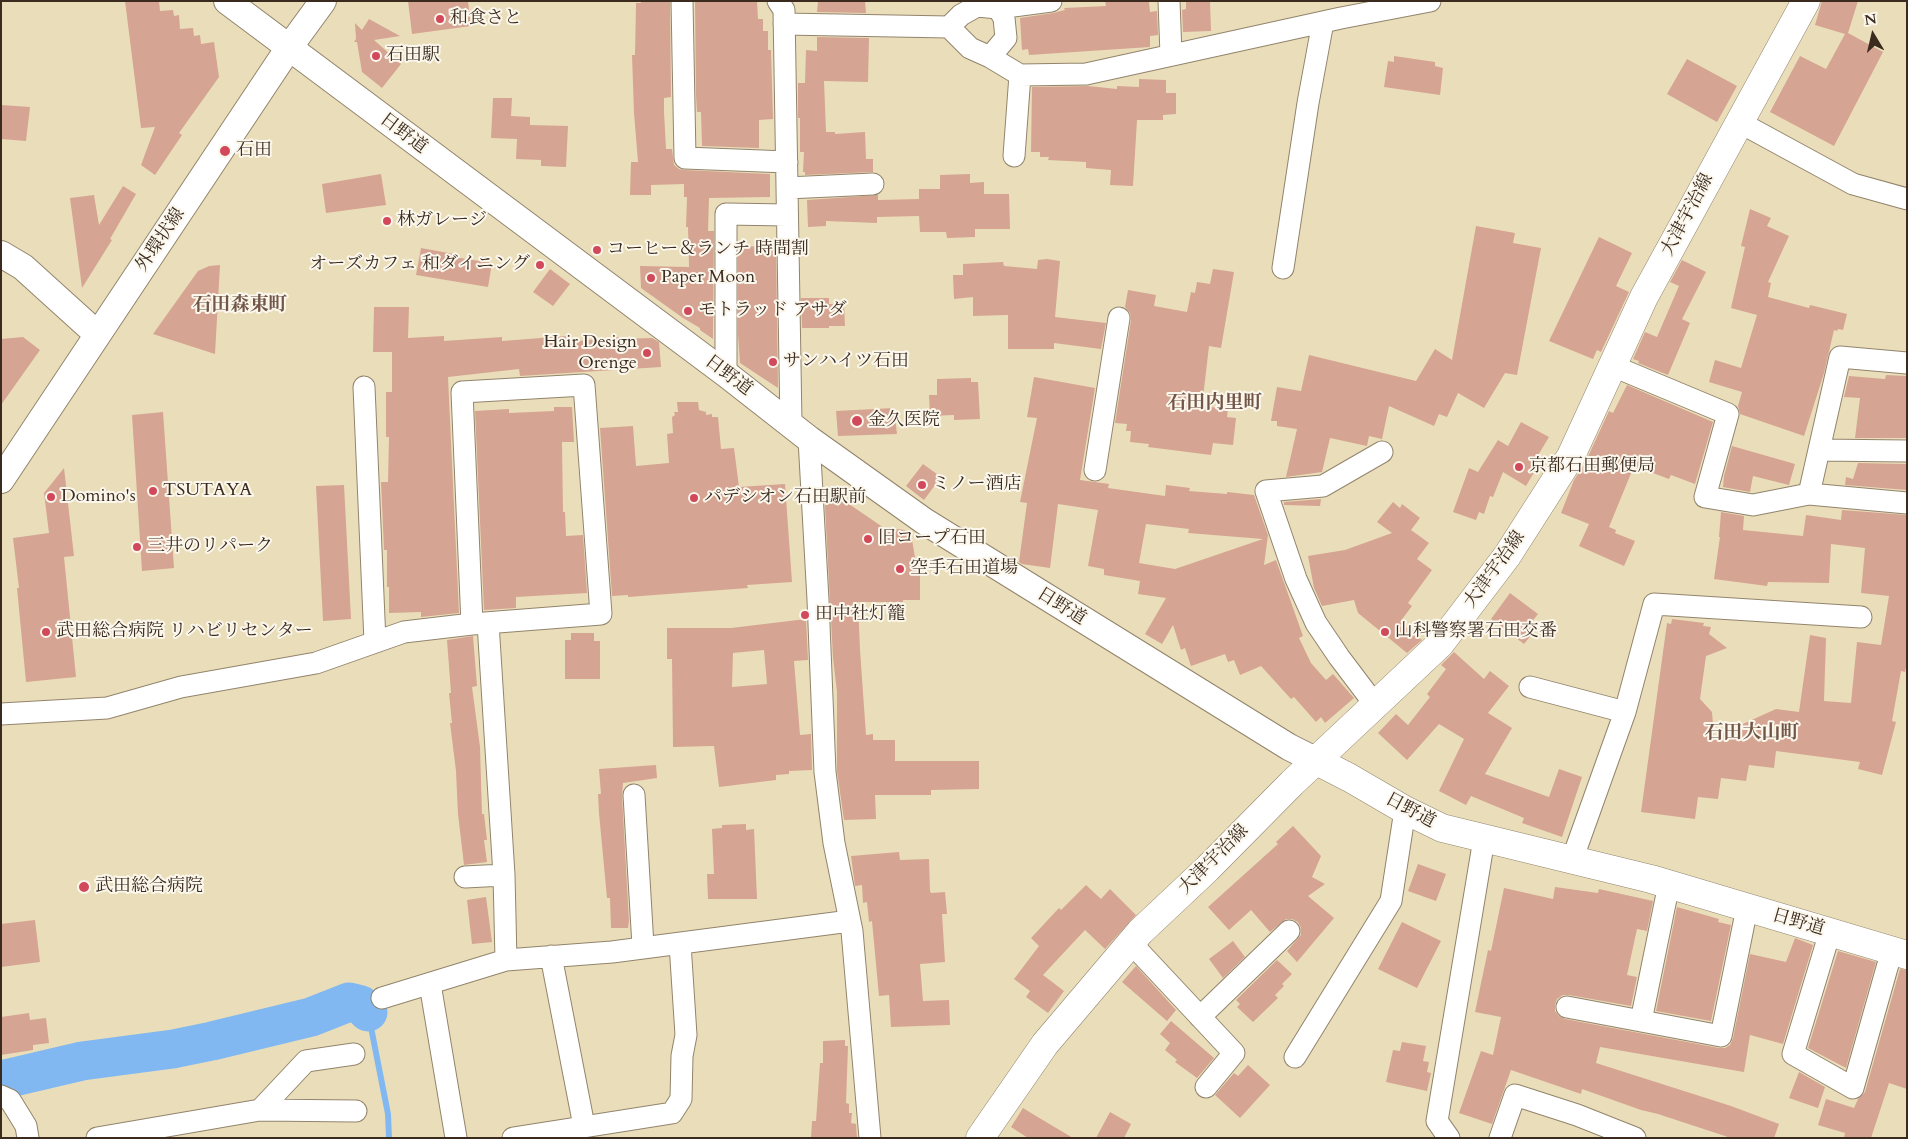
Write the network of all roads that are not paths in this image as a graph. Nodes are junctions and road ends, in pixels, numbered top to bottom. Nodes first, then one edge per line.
1 (227, 1) edge
2 (323, 1) edge
3 (682, 1) edge
4 (778, 1) edge
5 (1051, 1) edge
6 (1168, 1) edge
7 (1430, 1) edge
8 (1804, 2) edge
9 (998, 8) junction
10 (1334, 14) edge
11 (784, 24) junction
12 (948, 27) junction
13 (288, 49) junction
14 (1171, 55) junction
15 (990, 57) junction
16 (1020, 75) junction
17 (1739, 122) junction
18 (1014, 156) dead end
19 (786, 162) junction
20 (873, 184) dead end
21 (787, 188) junction
22 (1907, 199) edge
23 (787, 215) junction
24 (1, 254) edge
25 (1283, 268) dead end
26 (1119, 318) dead end
27 (97, 334) junction
28 (1907, 362) edge
29 (1613, 366) junction
30 (726, 374) junction
31 (364, 386) dead end
32 (800, 432) junction
33 (1819, 450) junction
34 (1907, 450) edge
35 (1382, 452) dead end
36 (1095, 470) dead end
37 (1, 480) edge
38 (1809, 494) junction
39 (1907, 503) edge
40 (1861, 617) dead end
41 (480, 624) junction
42 (375, 642) junction
43 (1530, 687) dead end
44 (1376, 706) junction
45 (1625, 712) junction
46 (1, 714) edge
47 (1315, 760) junction
48 (634, 795) dead end
49 (1405, 810) junction
50 (1484, 838) junction
51 (1572, 860) junction
52 (504, 875) junction
53 (465, 877) dead end
54 (1669, 884) junction
55 (1747, 908) junction
56 (850, 921) junction
57 (1289, 931) dead end
58 (1830, 932) junction
59 (1131, 943) junction
60 (680, 944) junction
61 (643, 946) junction
62 (1899, 952) edge
63 (551, 956) junction
64 (506, 960) junction
65 (430, 984) junction
66 (382, 998) dead end
67 (1566, 1007) dead end
68 (1200, 1017) junction
69 (1642, 1021) junction
70 (354, 1054) dead end
71 (1294, 1057) dead end
72 (1206, 1087) dead end
73 (1, 1096) edge
74 (260, 1110) junction
75 (356, 1111) dead end
76 (584, 1126) junction
77 (983, 1137) edge
78 (28, 1138) edge
79 (96, 1138) edge
80 (456, 1138) edge
81 (513, 1138) edge
82 (870, 1138) edge
83 (1449, 1138) edge
84 (1500, 1138) edge
85 (1636, 1138) edge

1 - 13 street, 日野道
2 - 13 street, 外環状線
3 - 19 street
4 - 11 street
5 - 9 street
6 - 14 street
7 - 10 street
8 - 17 main road, 大津宇治線
9 - 12 street
9 - 15 street
10 - 14 street
10 - 25 street
11 - 12 street
11 - 19 street
12 - 15 street
13 - 27 street, 外環状線
13 - 30 street, 日野道
14 - 16 street
15 - 16 street
16 - 18 street
17 - 22 street
17 - 29 main road, 大津宇治線
19 - 21 street
20 - 21 street
21 - 23 street
23 - 30 street
23 - 32 street
24 - 27 street
26 - 36 street
27 - 37 street, 外環状線
28 - 33 street
29 - 38 street
29 - 44 main road, 大津宇治線
30 - 32 street, 日野道
31 - 42 street
32 - 47 street, 日野道
32 - 56 street
33 - 34 street
33 - 38 street
35 - 44 street
38 - 39 street
40 - 45 street
41 - 41 street
41 - 42 street
41 - 52 street
42 - 46 street
43 - 45 street
44 - 47 main road, 大津宇治線
45 - 51 street
47 - 49 main road, 日野道
47 - 59 main road, 大津宇治線
48 - 61 street
49 - 50 main road, 日野道
49 - 71 street
50 - 51 main road, 日野道
50 - 83 street
51 - 54 main road, 日野道
52 - 53 street
52 - 64 street
54 - 55 main road, 日野道
54 - 69 street
55 - 58 main road, 日野道
55 - 69 street
56 - 60 street
56 - 82 street
57 - 68 street
58 - 62 main road, 日野道
58 - 62 street
59 - 68 street
59 - 77 main road, 大津宇治線
60 - 61 street
60 - 76 street
61 - 63 street
63 - 64 street
63 - 76 street
64 - 65 street
65 - 66 street
65 - 80 street
67 - 69 street
68 - 72 street
70 - 74 street
73 - 78 street
74 - 75 street
74 - 79 street
76 - 81 street
84 - 85 street

